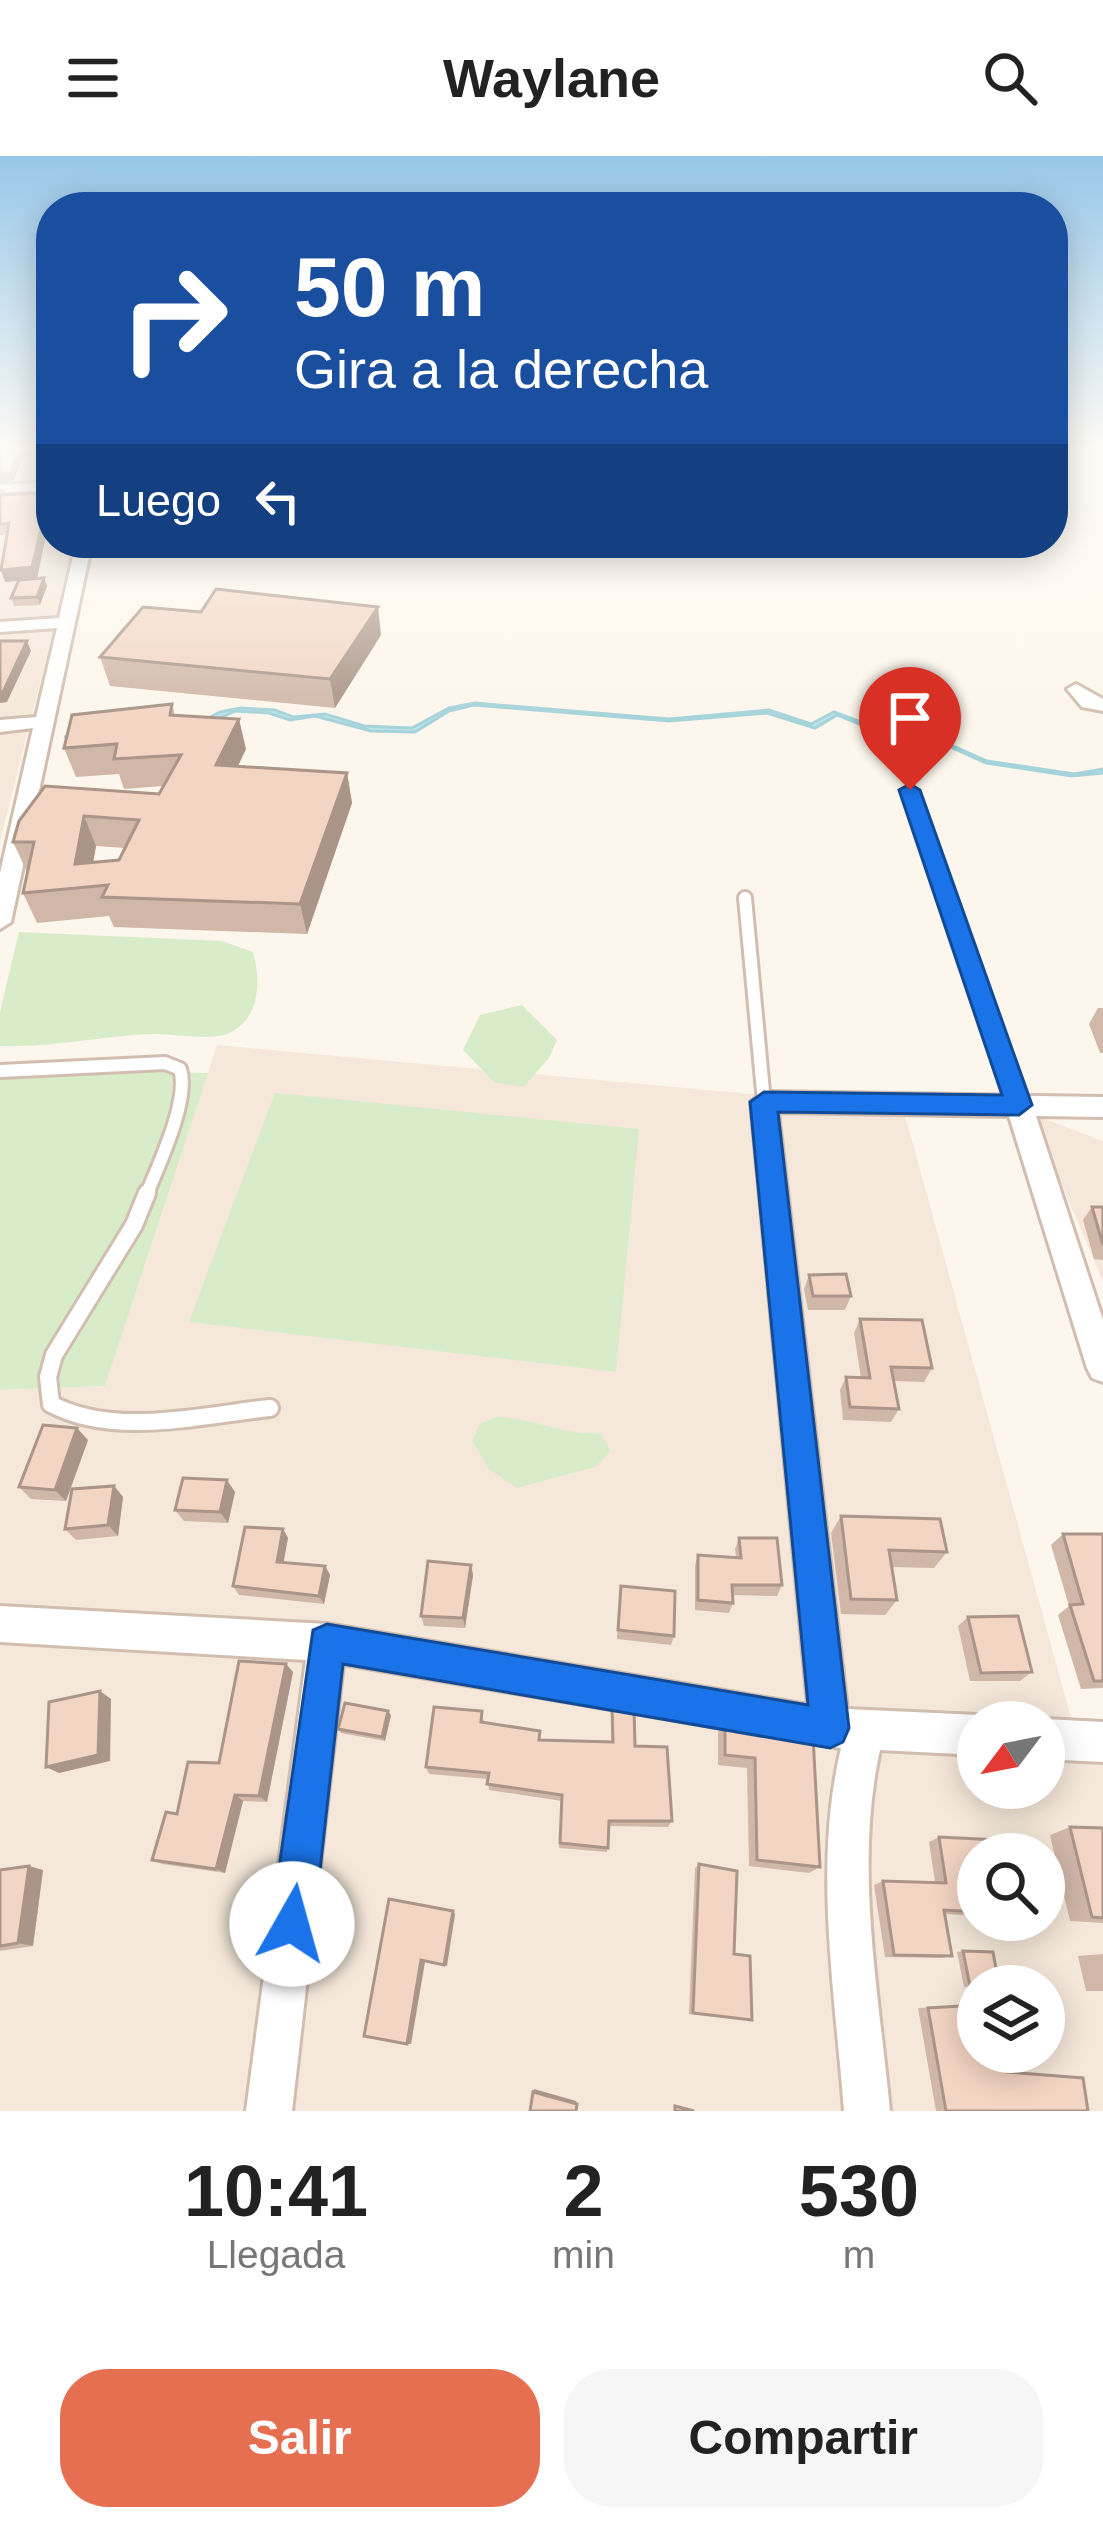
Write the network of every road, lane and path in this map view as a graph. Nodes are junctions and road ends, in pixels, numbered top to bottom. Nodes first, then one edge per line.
1 (80, 558) edge
2 (63, 623) junction
3 (0, 627) edge
4 (1076, 688) dead end
5 (1103, 705) edge
6 (42, 722) junction
7 (0, 726) edge
8 (910, 790) dead end
9 (745, 898) dead end
10 (0, 922) edge
11 (0, 1071) edge
12 (764, 1102) junction
13 (1019, 1105) junction
14 (1103, 1108) edge
15 (1103, 1368) edge
16 (270, 1408) dead end
17 (0, 1624) edge
18 (327, 1643) junction
19 (847, 1729) junction
20 (957, 1735) edge
21 (1065, 1740) edge
22 (1103, 1742) edge
23 (269, 2111) edge
24 (867, 2111) edge

1 - 2 street
2 - 3 street
2 - 6 street
4 - 5 street
6 - 7 street
6 - 10 street
8 - 13 lane
9 - 12 lane
11 - 16 lane
12 - 13 street
12 - 19 street
13 - 14 street
13 - 15 street
17 - 18 street
18 - 19 street
18 - 23 street
19 - 20 street
19 - 24 street
21 - 22 street

